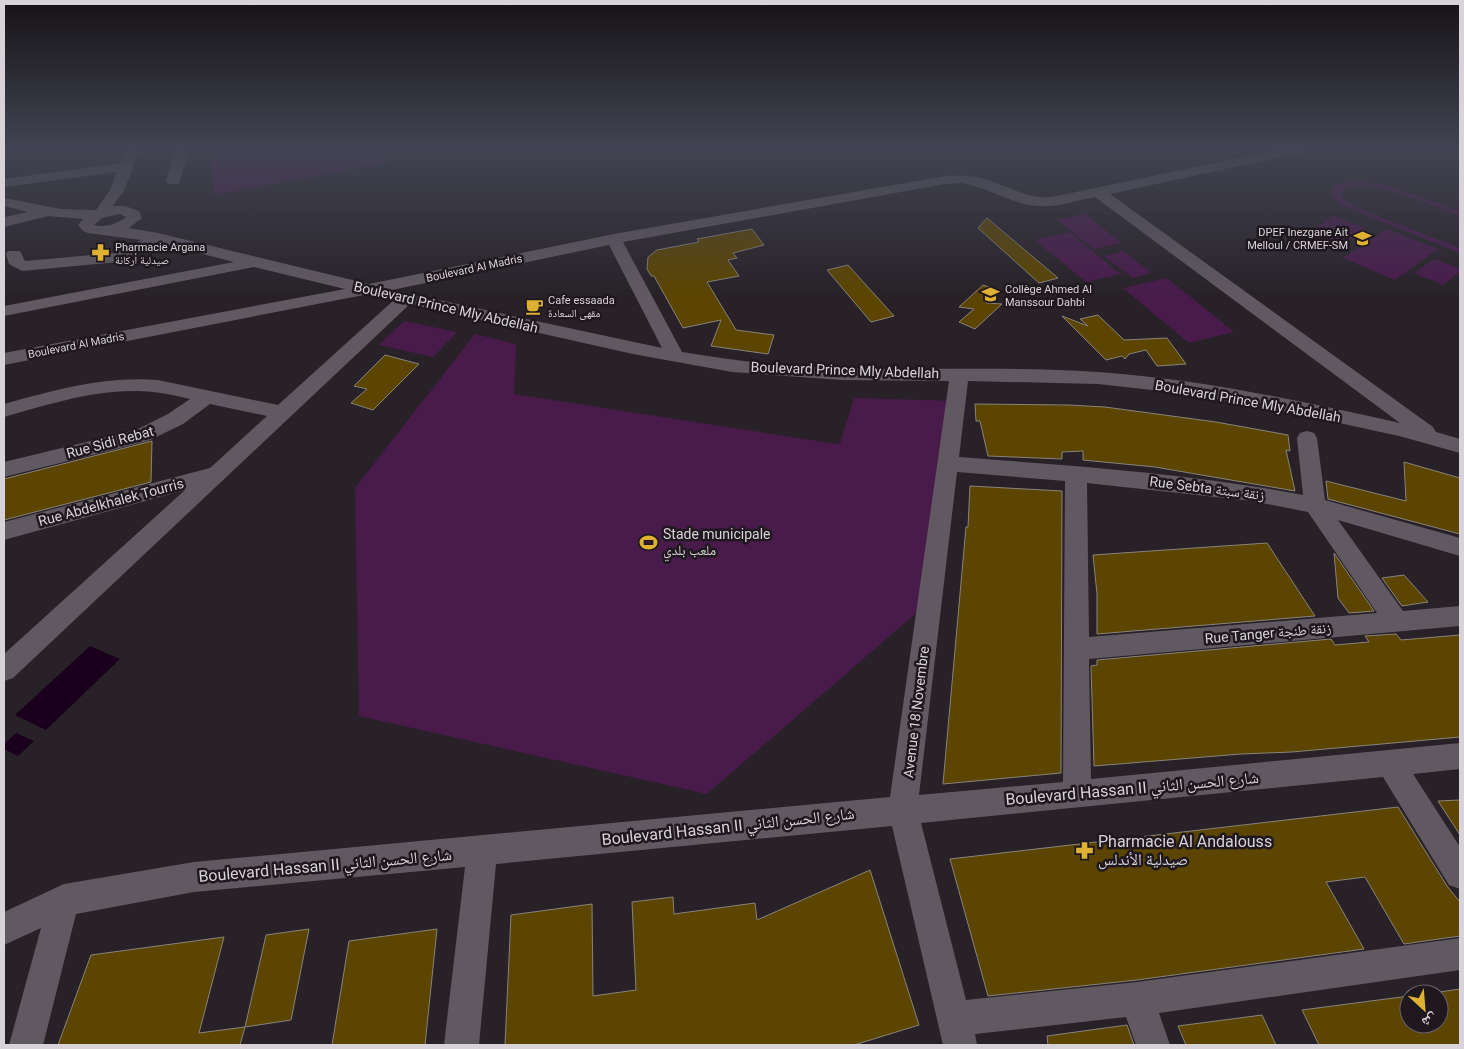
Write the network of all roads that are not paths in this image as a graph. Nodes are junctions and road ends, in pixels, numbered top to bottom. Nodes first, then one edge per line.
1 (111, 198) edge
2 (121, 198) edge
3 (844, 198) edge
4 (1025, 198) edge
5 (1066, 198) edge
6 (1106, 198) edge
7 (9, 203) edge
8 (53, 213) junction
9 (100, 214) junction
10 (128, 214) junction
11 (4, 222) edge
12 (86, 224) junction
13 (110, 230) junction
14 (153, 237) junction
15 (614, 239) junction
16 (14, 254) dead end
17 (256, 262) junction
18 (370, 289) junction
19 (407, 298) junction
20 (4, 311) edge
21 (675, 356) junction
22 (4, 359) edge
23 (959, 374) junction
24 (207, 396) junction
25 (1302, 409) junction
26 (4, 410) edge
27 (283, 413) junction
28 (1432, 437) junction
29 (1460, 446) edge
30 (948, 464) junction
31 (4, 469) edge
32 (218, 473) junction
33 (1076, 474) junction
34 (1315, 505) junction
35 (4, 531) edge
36 (1460, 547) edge
37 (1460, 616) edge
38 (1397, 622) junction
39 (1076, 649) junction
40 (4, 670) edge
41 (1460, 756) edge
42 (1389, 762) junction
43 (1077, 794) junction
44 (903, 809) junction
45 (482, 850) junction
46 (1460, 874) edge
47 (64, 900) junction
48 (4, 929) edge
49 (1460, 954) edge
50 (1137, 999) junction
51 (957, 1032) edge
52 (26, 1045) edge
53 (462, 1045) edge
54 (1153, 1045) edge

1 - 9 street
2 - 10 street
3 - 15 street, Boulevard Al Madris
4 - 5 street, Boulevard Al Madris
6 - 28 street
7 - 8 street
8 - 9 street
8 - 11 street
8 - 12 street
9 - 10 street
9 - 12 street
10 - 13 street
10 - 14 street
12 - 13 street, Boulevard Prince Mly Abdellah
13 - 14 street, Boulevard Prince Mly Abdellah
14 - 16 street
14 - 17 street, Boulevard Prince Mly Abdellah
15 - 18 street, Boulevard Al Madris
15 - 21 street
17 - 18 street, Boulevard Prince Mly Abdellah
17 - 20 street
18 - 19 street, Boulevard Prince Mly Abdellah
18 - 22 street, Boulevard Al Madris
19 - 21 street, Boulevard Prince Mly Abdellah
19 - 27 street
21 - 23 street, Boulevard Prince Mly Abdellah
23 - 25 street, Boulevard Prince Mly Abdellah
23 - 30 street, Avenue 18 Novembre
24 - 26 street
24 - 27 street
24 - 31 street, Rue Sidi Rebat
25 - 28 street, Boulevard Prince Mly Abdellah
25 - 34 street
27 - 32 street
28 - 29 street, Boulevard Prince Mly Abdellah
30 - 33 street, Rue Sebta زنقة سبتة
30 - 44 street, Avenue 18 Novembre
32 - 35 street, Rue Abdelkhalek Tourris
32 - 40 street
33 - 34 street, Rue Sebta زنقة سبتة
33 - 39 street
34 - 36 street, Rue Sebta زنقة سبتة
34 - 38 street
37 - 38 street, Rue Tanger زنقة طنجة
38 - 39 street, Rue Tanger زنقة طنجة
39 - 43 street
41 - 42 street, Boulevard Hassan II شارع الحسن الثاني
42 - 43 street, Boulevard Hassan II شارع الحسن الثاني
42 - 46 street
43 - 44 street, Boulevard Hassan II شارع الحسن الثاني
44 - 45 street, Boulevard Hassan II شارع الحسن الثاني
44 - 51 street, Avenue 18 Novembre
45 - 47 street, Boulevard Hassan II شارع الحسن الثاني
45 - 53 street
47 - 48 street, Boulevard Hassan II شارع الحسن الثاني
47 - 52 street
49 - 50 street
50 - 51 street
50 - 54 street

